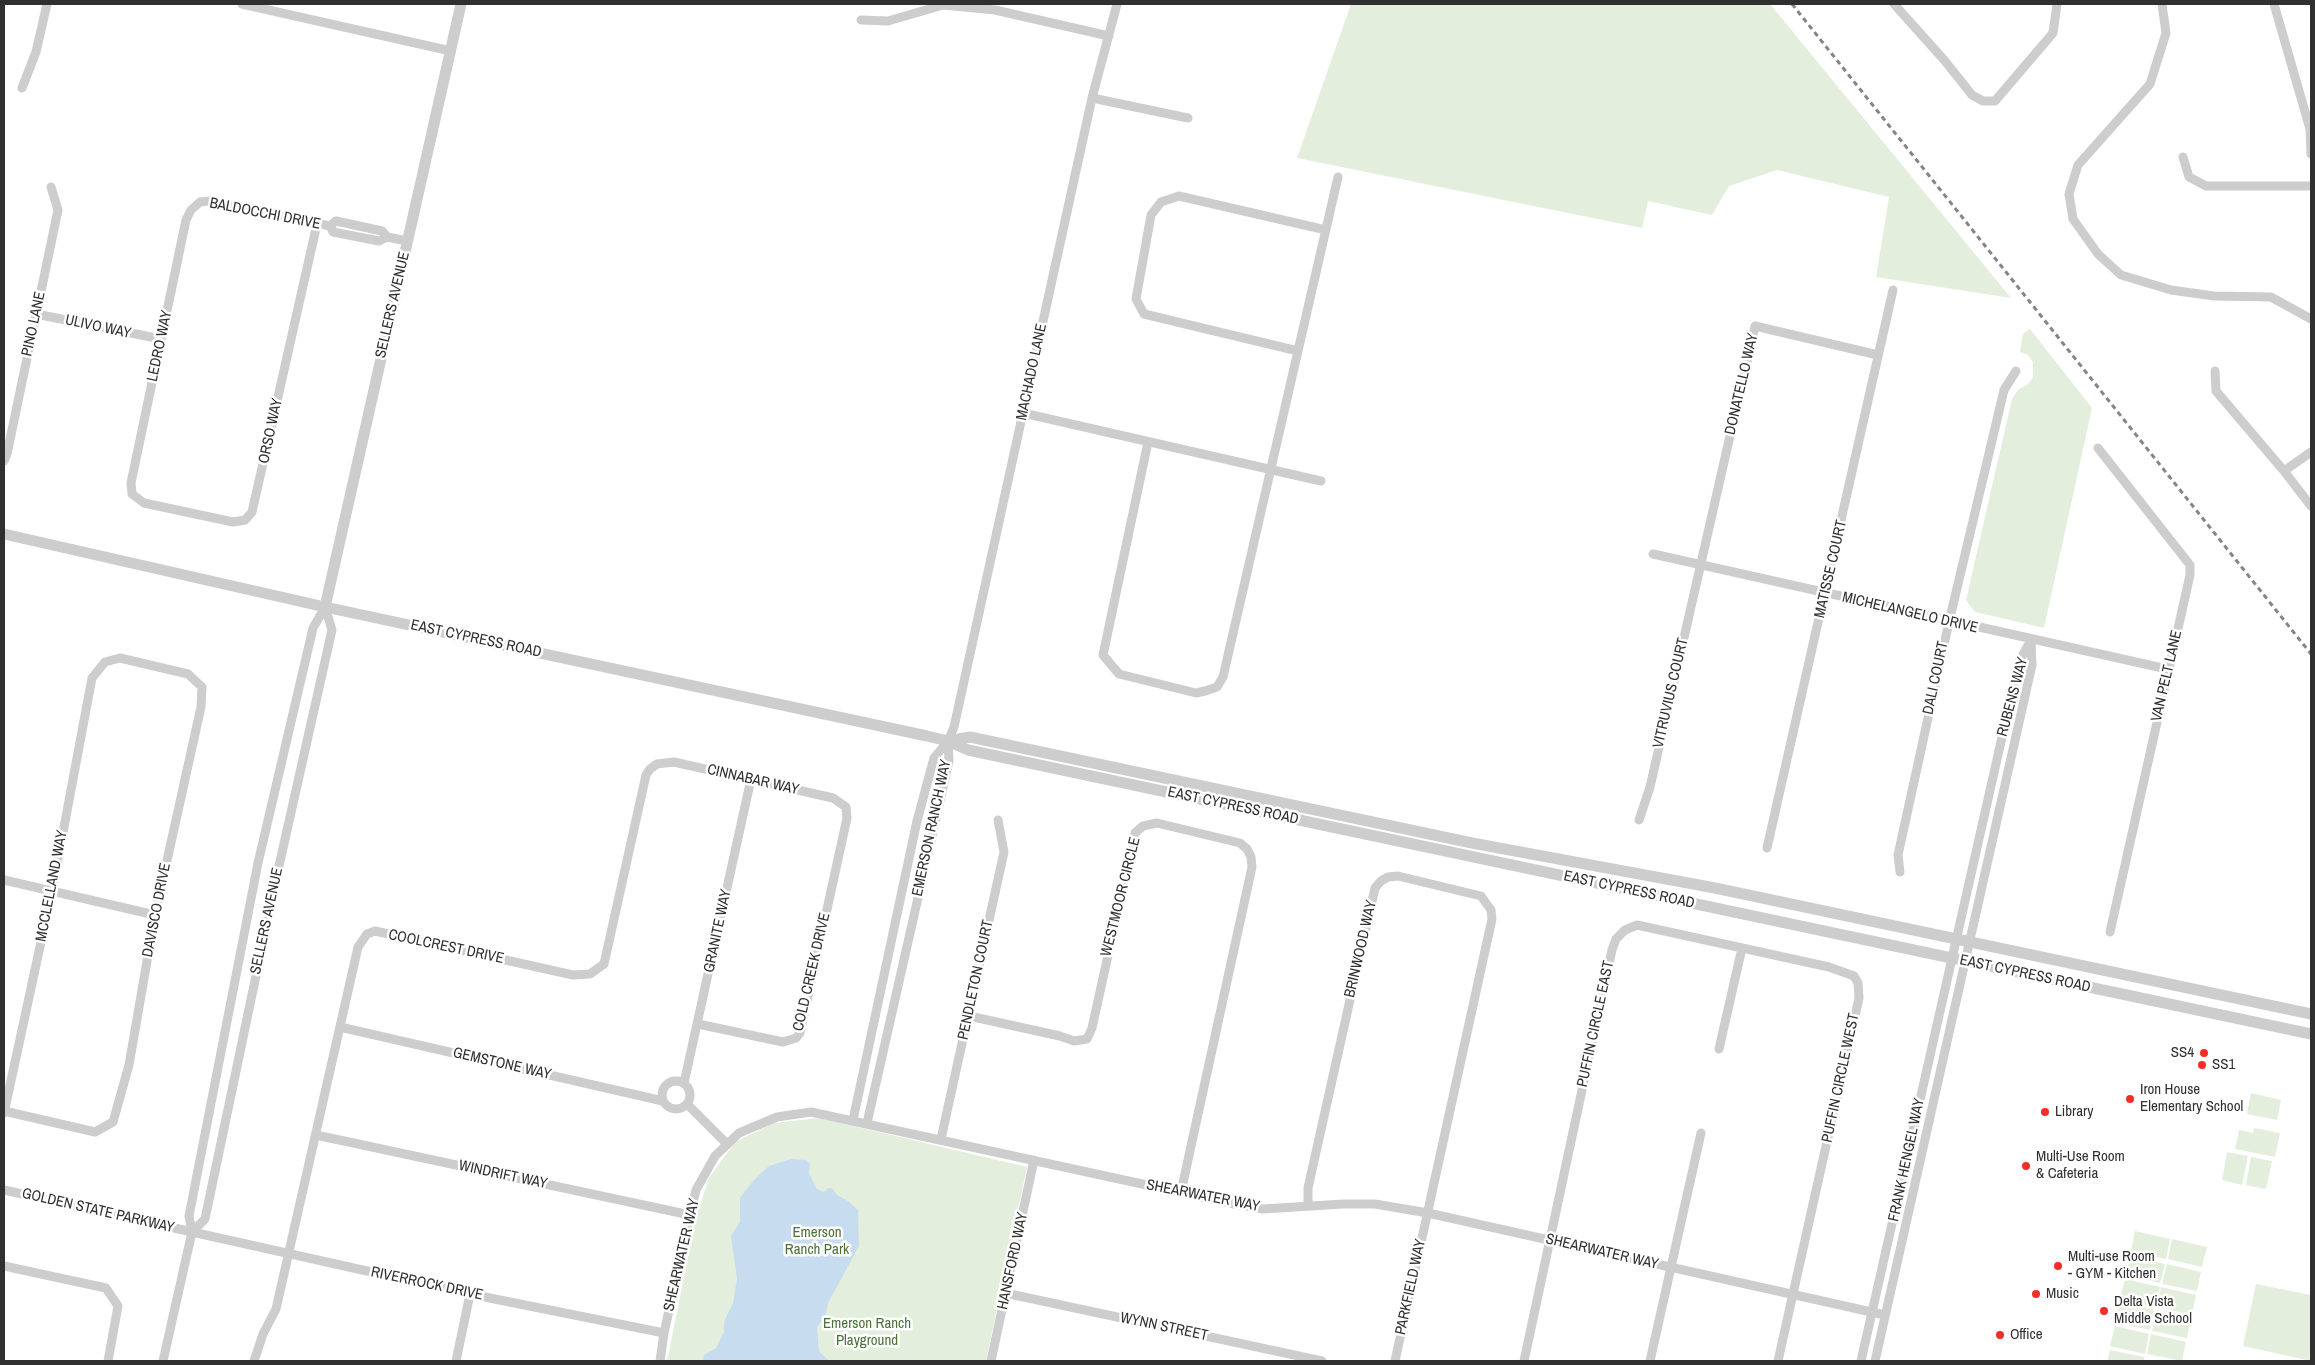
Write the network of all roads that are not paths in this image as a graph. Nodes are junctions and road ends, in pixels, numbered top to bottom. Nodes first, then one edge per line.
1 (47, 4) edge
2 (242, 4) edge
3 (462, 4) edge
4 (1116, 4) edge
5 (1894, 4) edge
6 (2057, 4) edge
7 (2162, 4) edge
8 (2274, 4) edge
9 (861, 20) dead end
10 (1109, 36) junction
11 (451, 51) junction
12 (22, 88) dead end
13 (1092, 98) junction
14 (1188, 118) dead end
15 (2311, 154) edge
16 (2182, 157) dead end
17 (1338, 178) dead end
18 (2311, 186) edge
19 (51, 187) dead end
20 (200, 202) joint
21 (317, 224) junction
22 (1326, 230) junction
23 (407, 241) junction
24 (1894, 290) dead end
25 (36, 314) junction
26 (2311, 319) edge
27 (161, 339) junction
28 (1298, 351) junction
29 (1878, 355) junction
30 (2016, 371) dead end
31 (2215, 371) dead end
32 (1023, 413) junction
33 (1148, 442) junction
34 (2098, 448) dead end
35 (2311, 452) edge
36 (4, 461) edge
37 (1271, 470) junction
38 (2284, 471) junction
39 (1320, 481) dead end
40 (132, 494) joint
41 (2311, 506) edge
42 (4, 534) edge
43 (1653, 554) dead end
44 (1701, 565) junction
45 (1825, 594) junction
46 (325, 607) junction
47 (1949, 622) junction
48 (2031, 640) junction
49 (105, 662) joint
50 (2168, 669) junction
51 (948, 741) junction
52 (657, 764) joint
53 (751, 779) junction
54 (846, 807) joint
55 (998, 820) dead end
56 (1639, 820) dead end
57 (1767, 848) dead end
58 (1900, 872) dead end
59 (4, 880) edge
60 (52, 891) junction
61 (155, 914) junction
62 (2110, 932) dead end
63 (1962, 940) junction
64 (1742, 948) junction
65 (1952, 958) junction
66 (1965, 961) junction
67 (2311, 1014) edge
68 (969, 1016) junction
69 (698, 1024) junction
70 (340, 1027) junction
71 (2311, 1034) edge
72 (1719, 1049) dead end
73 (684, 1083) junction
74 (663, 1101) junction
75 (687, 1104) junction
76 (4, 1112) edge
77 (853, 1120) junction
78 (867, 1123) junction
79 (1701, 1133) dead end
80 (316, 1135) junction
81 (941, 1139) junction
82 (727, 1144) junction
83 (1034, 1160) junction
84 (4, 1190) edge
85 (1181, 1192) junction
86 (1308, 1205) junction
87 (1428, 1213) junction
88 (690, 1215) junction
89 (192, 1232) junction
90 (1550, 1240) junction
91 (290, 1254) junction
92 (4, 1266) edge
93 (1671, 1267) junction
94 (1006, 1293) junction
95 (1794, 1293) junction
96 (470, 1294) junction
97 (1873, 1312) junction
98 (1885, 1315) junction
99 (664, 1333) junction
100 (108, 1361) edge
101 (163, 1361) edge
102 (254, 1361) edge
103 (456, 1361) edge
104 (660, 1361) edge
105 (990, 1361) edge
106 (1322, 1361) edge
107 (1395, 1361) edge
108 (1524, 1361) edge
109 (1650, 1361) edge
110 (1778, 1361) edge
111 (1861, 1361) edge
112 (1875, 1361) edge

1 - 12 street
2 - 11 street
3 - 11 street, SELLERS AVENUE
4 - 10 street, MACHADO LANE
5 - 6 street
7 - 26 street
8 - 15 street
9 - 10 street
10 - 13 street, MACHADO LANE
11 - 23 street, SELLERS AVENUE
13 - 14 street
13 - 32 street, MACHADO LANE
16 - 18 street
17 - 22 street
19 - 25 street, PINO LANE
20 - 21 street, BALDOCCHI DRIVE
20 - 27 street, LEDRO WAY
21 - 23 street, BALDOCCHI DRIVE
21 - 40 street, ORSO WAY
22 - 28 street
22 - 28 street
23 - 46 street, SELLERS AVENUE
24 - 29 street, MATISSE COURT
25 - 27 street, ULIVO WAY
25 - 36 street, PINO LANE
27 - 40 street, LEDRO WAY
28 - 37 street
29 - 44 street, DONATELLO WAY
29 - 45 street, MATISSE COURT
30 - 47 street, DALI COURT
31 - 38 street
32 - 33 street
32 - 51 street, MACHADO LANE
33 - 37 street
33 - 37 street
34 - 50 street, VAN PELT LANE
35 - 38 street
37 - 39 street
38 - 41 street
42 - 46 street, EAST CYPRESS ROAD
43 - 44 street, MICHELANGELO DRIVE
44 - 45 street, MICHELANGELO DRIVE
44 - 56 street, VITRUVIUS COURT
45 - 47 street, MICHELANGELO DRIVE
45 - 57 street, MATISSE COURT
46 - 51 street, EAST CYPRESS ROAD
46 - 89 street, SELLERS AVENUE
46 - 89 street, SELLERS AVENUE
47 - 48 street, MICHELANGELO DRIVE
47 - 58 street, DALI COURT
48 - 50 street, MICHELANGELO DRIVE
48 - 63 street, RUBENS WAY
49 - 60 street, MCCLELLAND WAY
49 - 61 street, DAVISCO DRIVE
50 - 62 street, VAN PELT LANE
51 - 63 street, EAST CYPRESS ROAD
51 - 65 street, EAST CYPRESS ROAD
51 - 77 street, EMERSON RANCH WAY
51 - 78 street, EMERSON RANCH WAY
52 - 53 street, CINNABAR WAY
52 - 70 street, COOLCREST DRIVE
53 - 54 street, CINNABAR WAY
53 - 69 street, GRANITE WAY
54 - 69 street, COLD CREEK DRIVE
55 - 68 street, PENDLETON COURT
59 - 60 street
60 - 61 street
60 - 76 street, MCCLELLAND WAY
61 - 76 street, DAVISCO DRIVE
63 - 65 street
63 - 66 street
63 - 67 street, EAST CYPRESS ROAD
64 - 72 street
64 - 90 street, PUFFIN CIRCLE EAST
64 - 95 street, PUFFIN CIRCLE WEST
65 - 66 street, EAST CYPRESS ROAD
65 - 97 street, FRANK HENGEL WAY
66 - 71 street, EAST CYPRESS ROAD
66 - 98 street, FRANK HENGEL WAY
68 - 81 street, PENDLETON COURT
68 - 85 street, WESTMOOR CIRCLE
69 - 73 street, GRANITE WAY
70 - 74 street, GEMSTONE WAY
70 - 80 street, COOLCREST DRIVE
73 - 74 street
73 - 75 street
74 - 75 street
75 - 82 street
77 - 78 street, SHEARWATER WAY
77 - 82 street, SHEARWATER WAY
78 - 81 street, SHEARWATER WAY
79 - 93 street
80 - 88 street, WINDRIFT WAY
80 - 91 street, COOLCREST DRIVE
81 - 83 street, SHEARWATER WAY
82 - 88 street, SHEARWATER WAY
83 - 85 street, SHEARWATER WAY
83 - 94 street, HANSFORD WAY
84 - 89 street, GOLDEN STATE PARKWAY
85 - 86 street, SHEARWATER WAY
86 - 87 street, SHEARWATER WAY
86 - 87 street, BRINWOOD WAY
87 - 90 street, SHEARWATER WAY
87 - 107 street, PARKFIELD WAY
88 - 99 street, SHEARWATER WAY
89 - 91 street, RIVERROCK DRIVE
89 - 101 street, SELLERS AVENUE
90 - 93 street, SHEARWATER WAY
90 - 108 street, PUFFIN CIRCLE EAST
91 - 96 street, RIVERROCK DRIVE
91 - 102 street, COOLCREST DRIVE
92 - 100 street
93 - 95 street, SHEARWATER WAY
93 - 109 street
94 - 105 street, HANSFORD WAY
94 - 106 street, WYNN STREET
95 - 97 street, SHEARWATER WAY
95 - 110 street, PUFFIN CIRCLE WEST
96 - 99 street, RIVERROCK DRIVE
96 - 103 street
97 - 98 street, SHEARWATER WAY
97 - 111 street, FRANK HENGEL WAY
98 - 112 street, FRANK HENGEL WAY
99 - 104 street, SHEARWATER WAY

